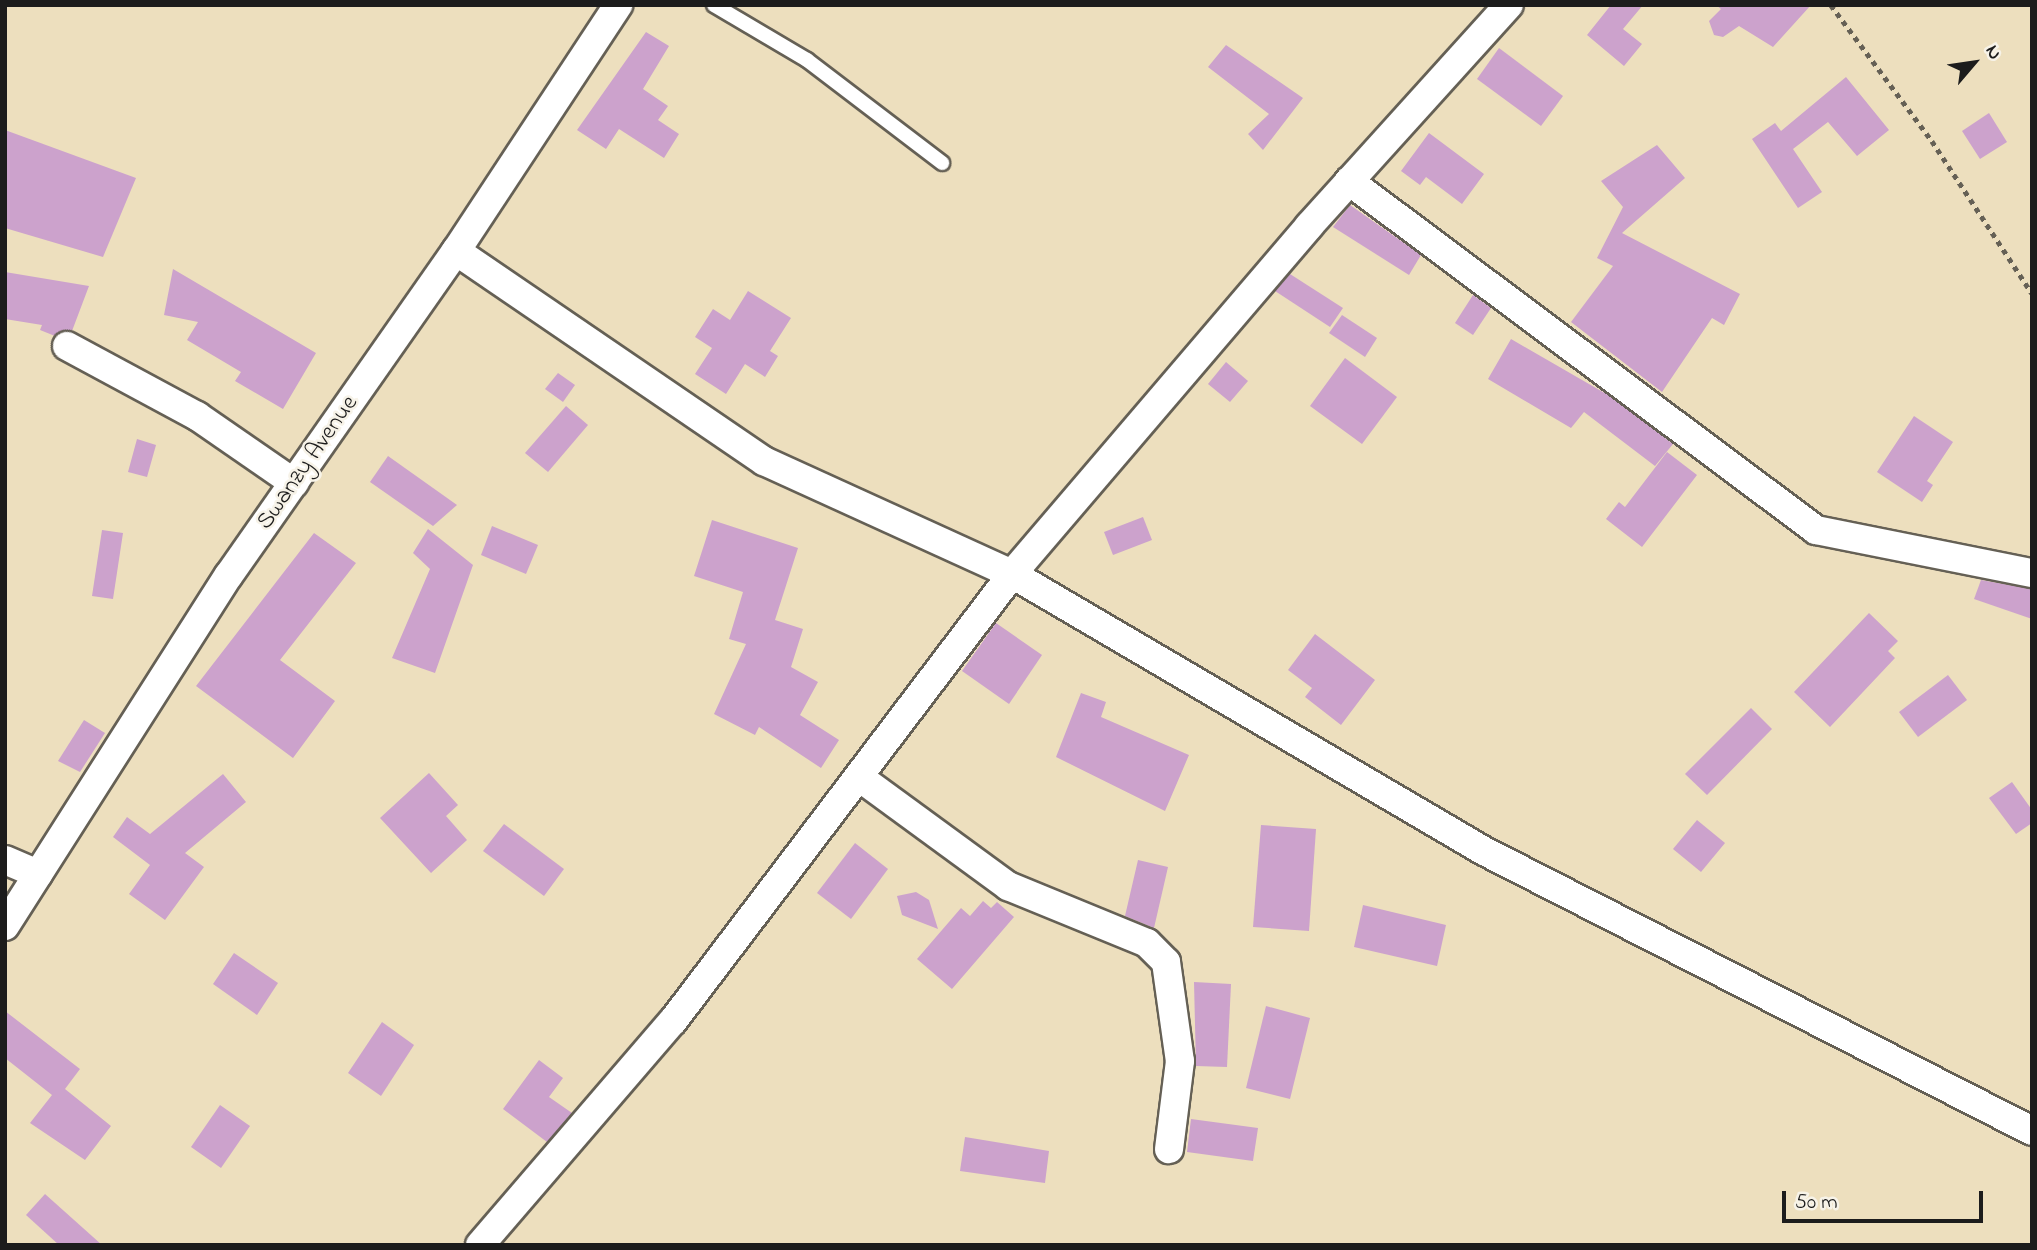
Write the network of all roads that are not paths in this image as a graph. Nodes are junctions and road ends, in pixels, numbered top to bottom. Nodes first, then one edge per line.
1 (618, 5) edge
2 (715, 5) edge
3 (1509, 5) edge
4 (942, 163) dead end
5 (1349, 181) junction
6 (456, 251) junction
7 (67, 346) dead end
8 (294, 483) junction
9 (2032, 573) edge
10 (1012, 574) junction
11 (859, 777) junction
12 (5, 860) edge
13 (38, 874) junction
14 (5, 926) edge
15 (2032, 1131) edge
16 (1169, 1149) dead end
17 (480, 1245) edge

1 - 6 street, Swanzy Avenue
2 - 4 lane
3 - 5 street
5 - 9 street
5 - 10 street
6 - 8 street, Swanzy Avenue
6 - 10 street
7 - 8 street
8 - 13 street, Swanzy Avenue
10 - 11 street
10 - 15 street
11 - 16 street
11 - 17 street
12 - 13 street
13 - 14 street, Swanzy Avenue

